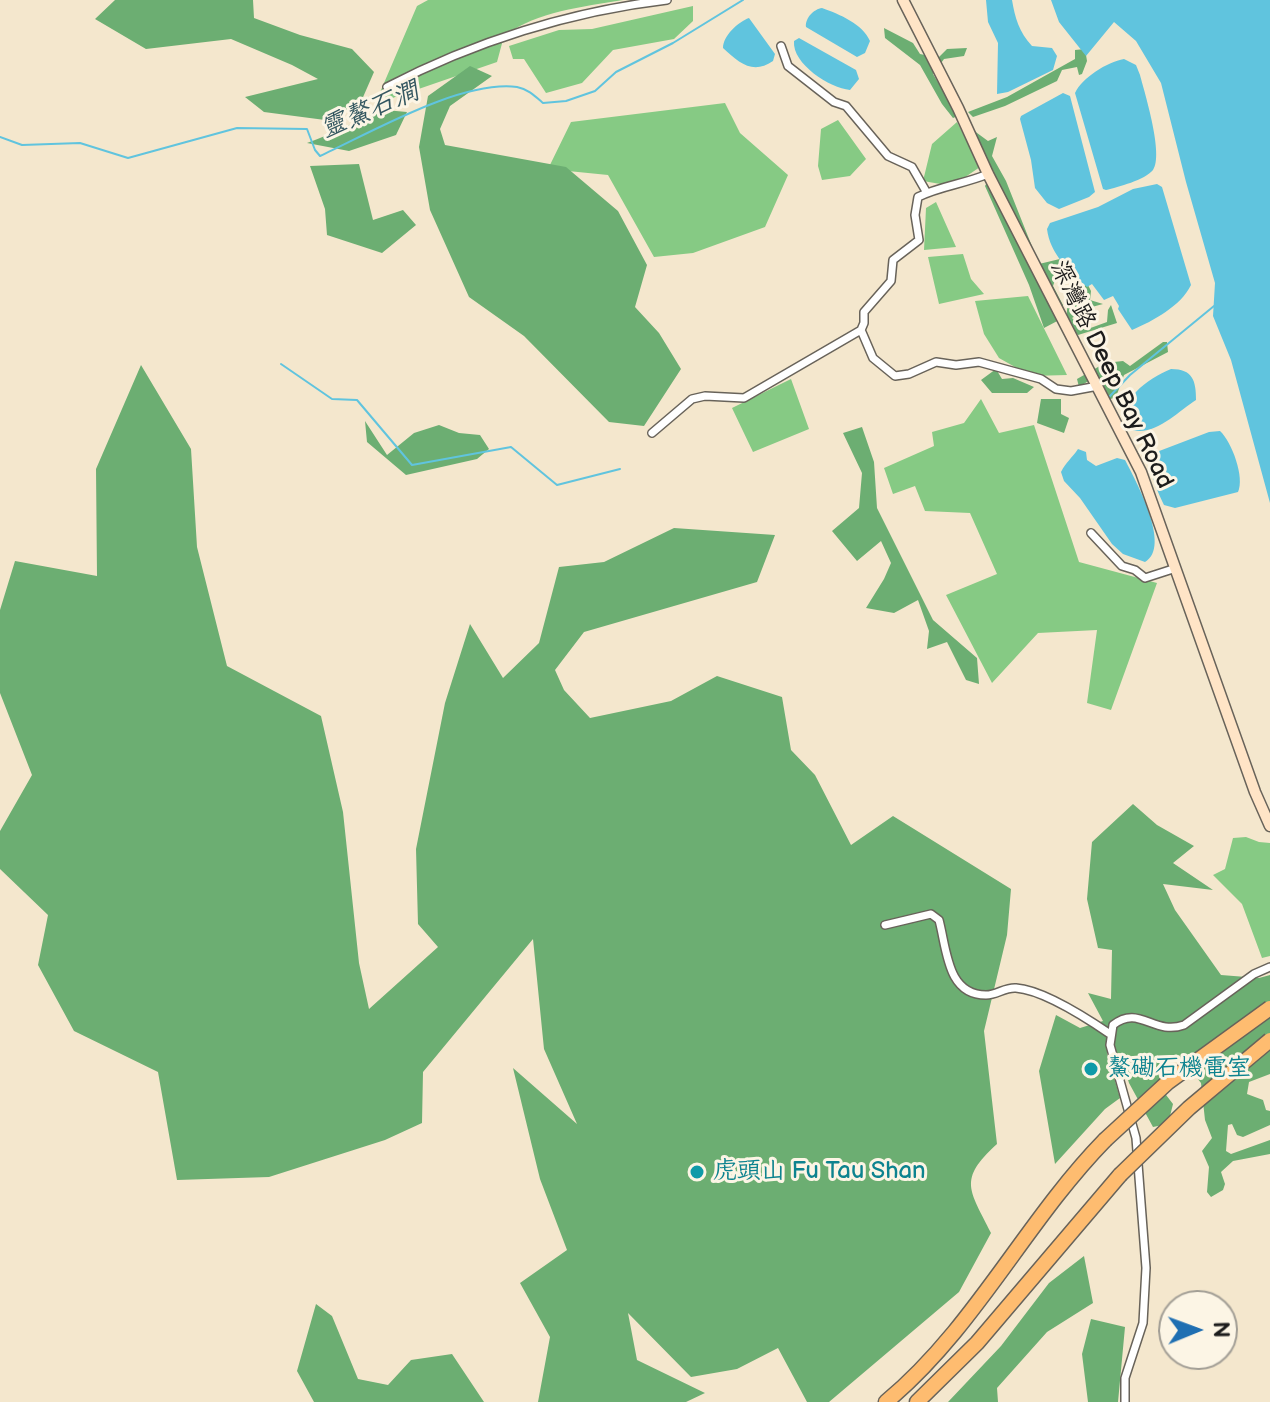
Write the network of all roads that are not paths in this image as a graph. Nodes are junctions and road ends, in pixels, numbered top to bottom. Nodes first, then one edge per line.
1 (667, 0) edge
2 (903, 0) edge
3 (781, 46) dead end
4 (387, 87) dead end
5 (988, 174) junction
6 (927, 193) junction
7 (861, 330) junction
8 (1098, 386) junction
9 (652, 433) dead end
10 (1091, 533) dead end
11 (1176, 568) junction
12 (1270, 826) edge
13 (885, 925) dead end
14 (1270, 967) edge
15 (1270, 1008) edge
16 (1110, 1034) junction
17 (1270, 1040) edge
18 (886, 1402) edge
19 (917, 1402) edge
20 (1125, 1402) edge

1 - 4 street
2 - 5 street, 深灣路 Deep Bay Road
3 - 6 street
5 - 6 street
5 - 8 street, 深灣路 Deep Bay Road
6 - 7 street
7 - 8 street
7 - 9 street
8 - 11 street, 深灣路 Deep Bay Road
10 - 11 street
11 - 12 street, 深灣路 Deep Bay Road
13 - 16 street
14 - 16 street
15 - 18 highway, bridge
16 - 20 street
17 - 19 highway, bridge

